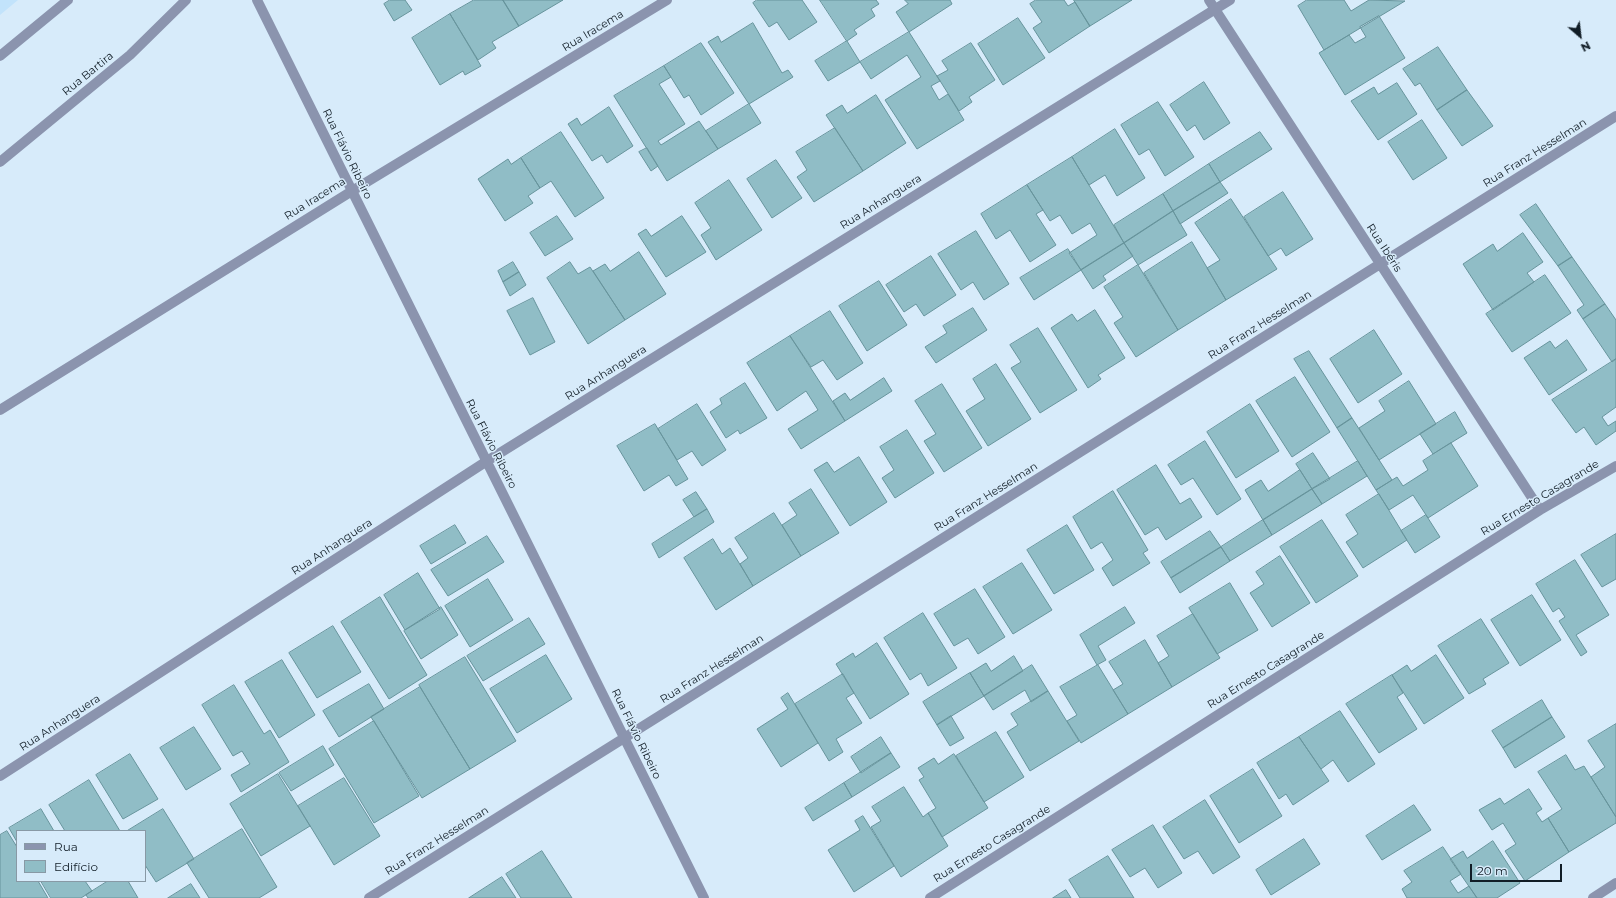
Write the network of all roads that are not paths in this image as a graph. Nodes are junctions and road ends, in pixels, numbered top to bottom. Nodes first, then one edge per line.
1 (68, 0) edge
2 (186, 0) edge
3 (257, 0) edge
4 (667, 0) edge
5 (1209, 0) edge
6 (1230, 0) edge
7 (1215, 10) junction
8 (0, 56) edge
9 (1616, 116) edge
10 (0, 162) edge
11 (352, 191) junction
12 (1380, 264) junction
13 (0, 410) edge
14 (487, 461) junction
15 (1616, 466) edge
16 (1540, 510) junction
17 (624, 738) junction
18 (0, 776) edge
19 (1616, 883) edge
20 (369, 898) edge
21 (704, 898) edge
22 (930, 898) edge
23 (1593, 898) edge

1 - 8 street
2 - 10 street, Rua Bartira
3 - 11 street, Rua Flávio Ribeiro
4 - 11 street, Rua Iracema
5 - 7 street, Rua Ibéris
6 - 7 street, Rua Anhanguera
7 - 12 street, Rua Ibéris
7 - 14 street, Rua Anhanguera
9 - 12 street, Rua Franz Hesselman
11 - 13 street, Rua Iracema
11 - 14 street, Rua Flávio Ribeiro
12 - 16 street, Rua Ibéris
12 - 17 street, Rua Franz Hesselman
14 - 17 street, Rua Flávio Ribeiro
14 - 18 street, Rua Anhanguera
15 - 16 street, Rua Ernesto Casagrande
16 - 22 street, Rua Ernesto Casagrande
17 - 20 street, Rua Franz Hesselman
17 - 21 street, Rua Flávio Ribeiro
19 - 23 street

